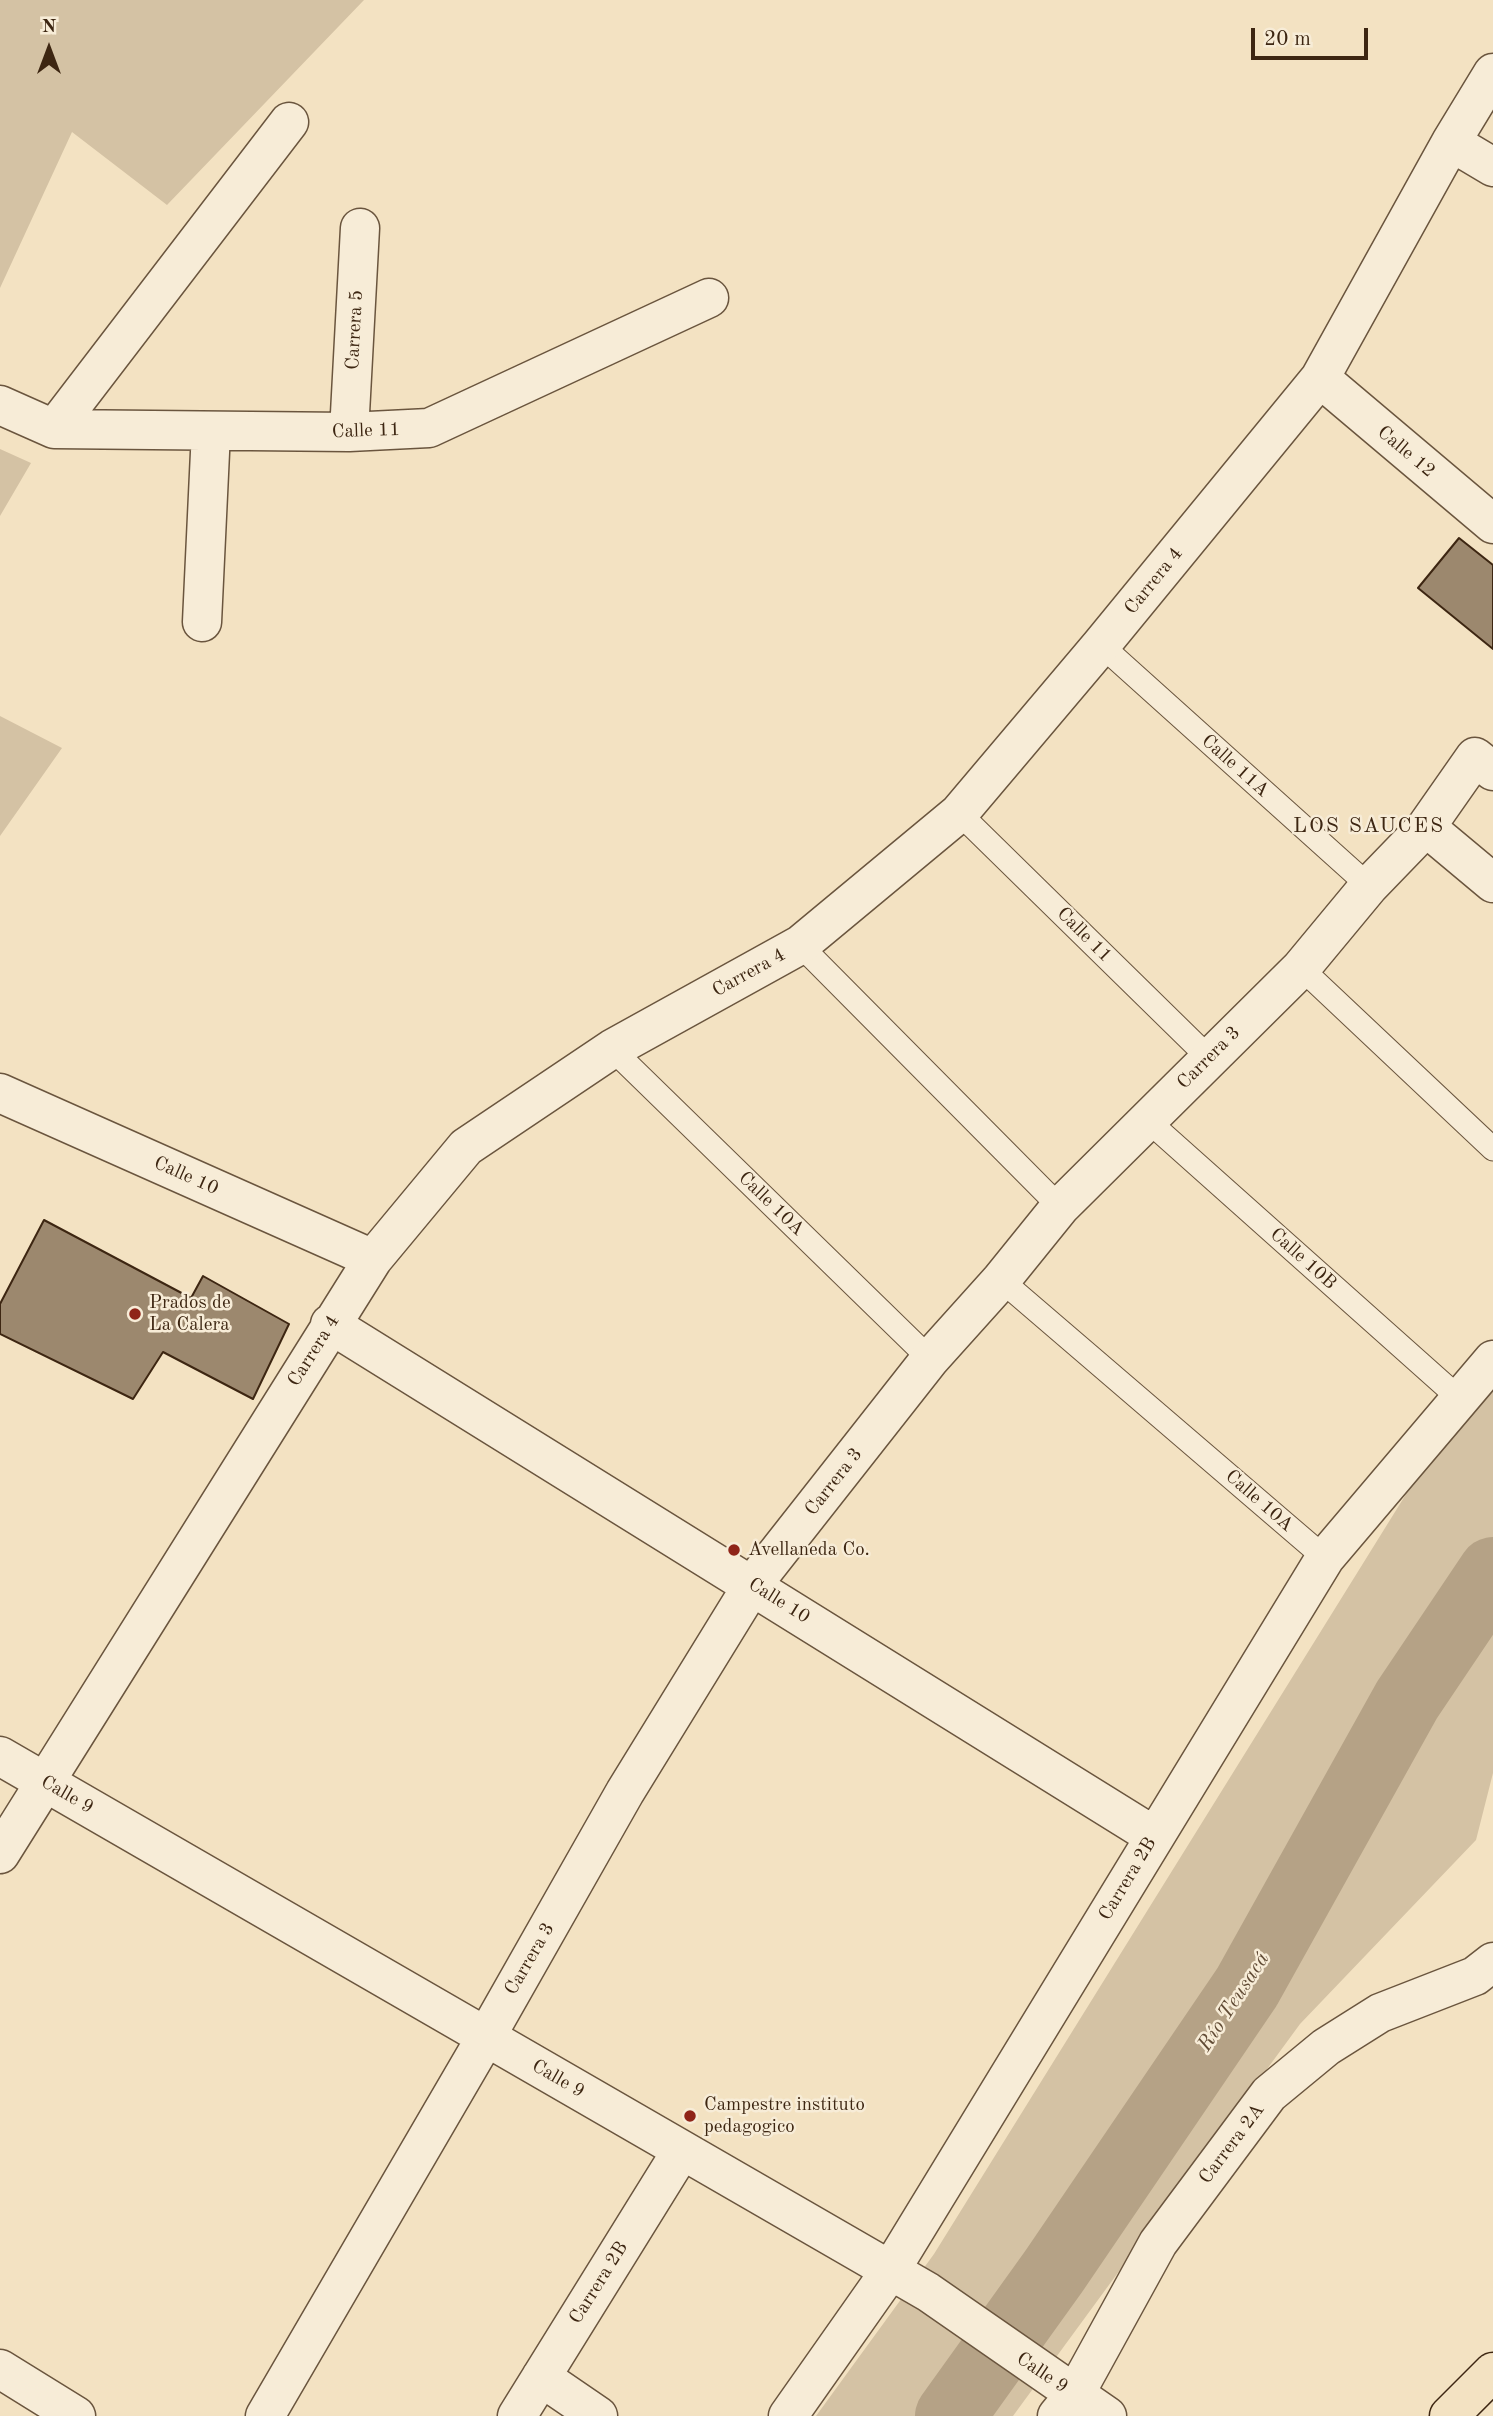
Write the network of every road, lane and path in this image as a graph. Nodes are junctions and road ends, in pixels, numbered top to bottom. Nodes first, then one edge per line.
1 (1493, 73) edge
2 (289, 122) dead end
3 (1451, 142) junction
4 (1493, 167) edge
5 (360, 228) dead end
6 (709, 298) dead end
7 (1320, 378) junction
8 (0, 405) edge
9 (54, 429) junction
10 (211, 431) junction
11 (349, 432) junction
12 (1487, 507) edge
13 (202, 622) dead end
14 (1101, 645) junction
15 (1484, 764) edge
16 (959, 813) junction
17 (1426, 827) junction
18 (1493, 883) edge
19 (1369, 886) junction
20 (800, 945) junction
21 (1301, 968) junction
22 (612, 1049) junction
23 (1209, 1058) junction
24 (0, 1093) edge
25 (1146, 1119) junction
26 (1493, 1149) edge
27 (1060, 1207) junction
28 (373, 1259) junction
29 (1001, 1280) junction
30 (330, 1324) junction
31 (930, 1359) junction
32 (1493, 1360) edge
33 (1460, 1399) junction
34 (1325, 1558) junction
35 (752, 1584) junction
36 (0, 1756) edge
37 (45, 1782) junction
38 (1154, 1836) junction
39 (0, 1854) edge
40 (1493, 1962) edge
41 (486, 2037) junction
42 (682, 2150) junction
43 (890, 2271) junction
44 (0, 2369) edge
45 (1493, 2372) edge
46 (541, 2377) junction
47 (1066, 2405) edge
48 (76, 2416) edge
49 (265, 2416) edge
50 (517, 2416) edge
51 (598, 2416) edge
52 (788, 2416) edge
53 (1107, 2416) edge
54 (1448, 2416) edge

1 - 3 street, Carrera 4
2 - 9 street
3 - 4 street
3 - 7 street, Carrera 4
5 - 11 street, Carrera 5
6 - 11 street, Calle 11
7 - 12 street, Calle 12
7 - 14 street, Carrera 4
8 - 9 street, Calle 11
9 - 10 street, Calle 11
10 - 11 street, Calle 11
10 - 13 street
14 - 16 street, Carrera 4
14 - 19 lane, Calle 11A
15 - 17 street, Carrera 3
16 - 20 street, Carrera 4
16 - 23 lane, Calle 11
17 - 18 street
17 - 19 street, Carrera 3
19 - 21 street, Carrera 3
20 - 22 street, Carrera 4
20 - 27 lane
21 - 23 street, Carrera 3
21 - 26 lane
22 - 28 street, Carrera 4
22 - 31 lane, Calle 10A
23 - 25 street, Carrera 3
24 - 28 street, Calle 10
25 - 27 street, Carrera 3
25 - 33 lane, Calle 10B
27 - 29 street, Carrera 3
28 - 30 street, Carrera 4
29 - 31 street, Carrera 3
29 - 34 lane, Calle 10A
30 - 35 street, Calle 10
30 - 37 street, Carrera 4
31 - 35 street, Carrera 3
32 - 33 street, Carrera 2B
33 - 34 street, Carrera 2B
34 - 38 street, Carrera 2B
35 - 38 street, Calle 10
35 - 41 street, Carrera 3
36 - 37 street, Calle 9
37 - 39 street, Carrera 4
37 - 41 street, Calle 9
38 - 43 street, Carrera 2B
40 - 47 street, Carrera 2A
41 - 42 street, Calle 9
41 - 49 street, Carrera 3
42 - 43 street, Calle 9
42 - 46 street, Carrera 2B
43 - 47 street, Calle 9
43 - 52 street, Carrera 2B
44 - 48 street
45 - 54 main road
46 - 50 street, Carrera 2B
46 - 51 street
47 - 53 street, Calle 9

